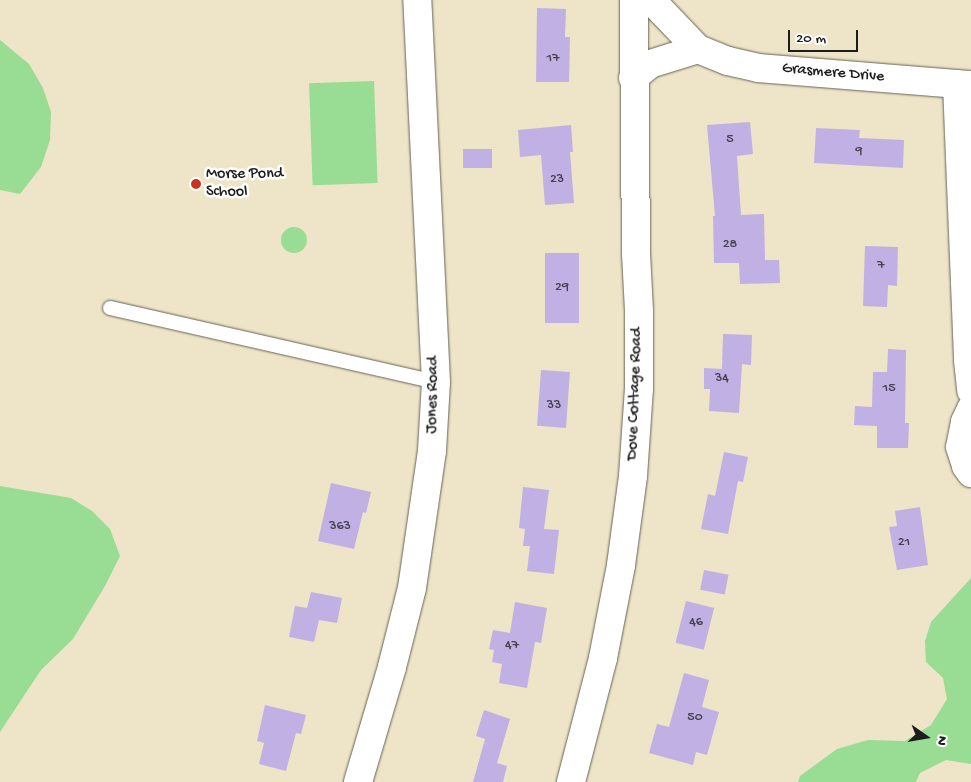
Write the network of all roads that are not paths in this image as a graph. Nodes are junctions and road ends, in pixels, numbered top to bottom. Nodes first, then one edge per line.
1 (417, 0) edge
2 (634, 0) edge
3 (651, 0) edge
4 (698, 49) junction
5 (633, 78) junction
6 (964, 85) edge
7 (110, 308) dead end
8 (436, 382) junction
9 (971, 391) edge
10 (971, 409) edge
11 (971, 473) edge
12 (358, 782) edge
13 (572, 782) edge

1 - 8 street, Jones Road
2 - 5 street, Dove Cottage Road
3 - 4 street, Grasmere Drive
4 - 5 street
4 - 6 street, Grasmere Drive
5 - 13 street, Dove Cottage Road
6 - 9 street
7 - 8 lane
8 - 12 street, Jones Road
10 - 11 street

